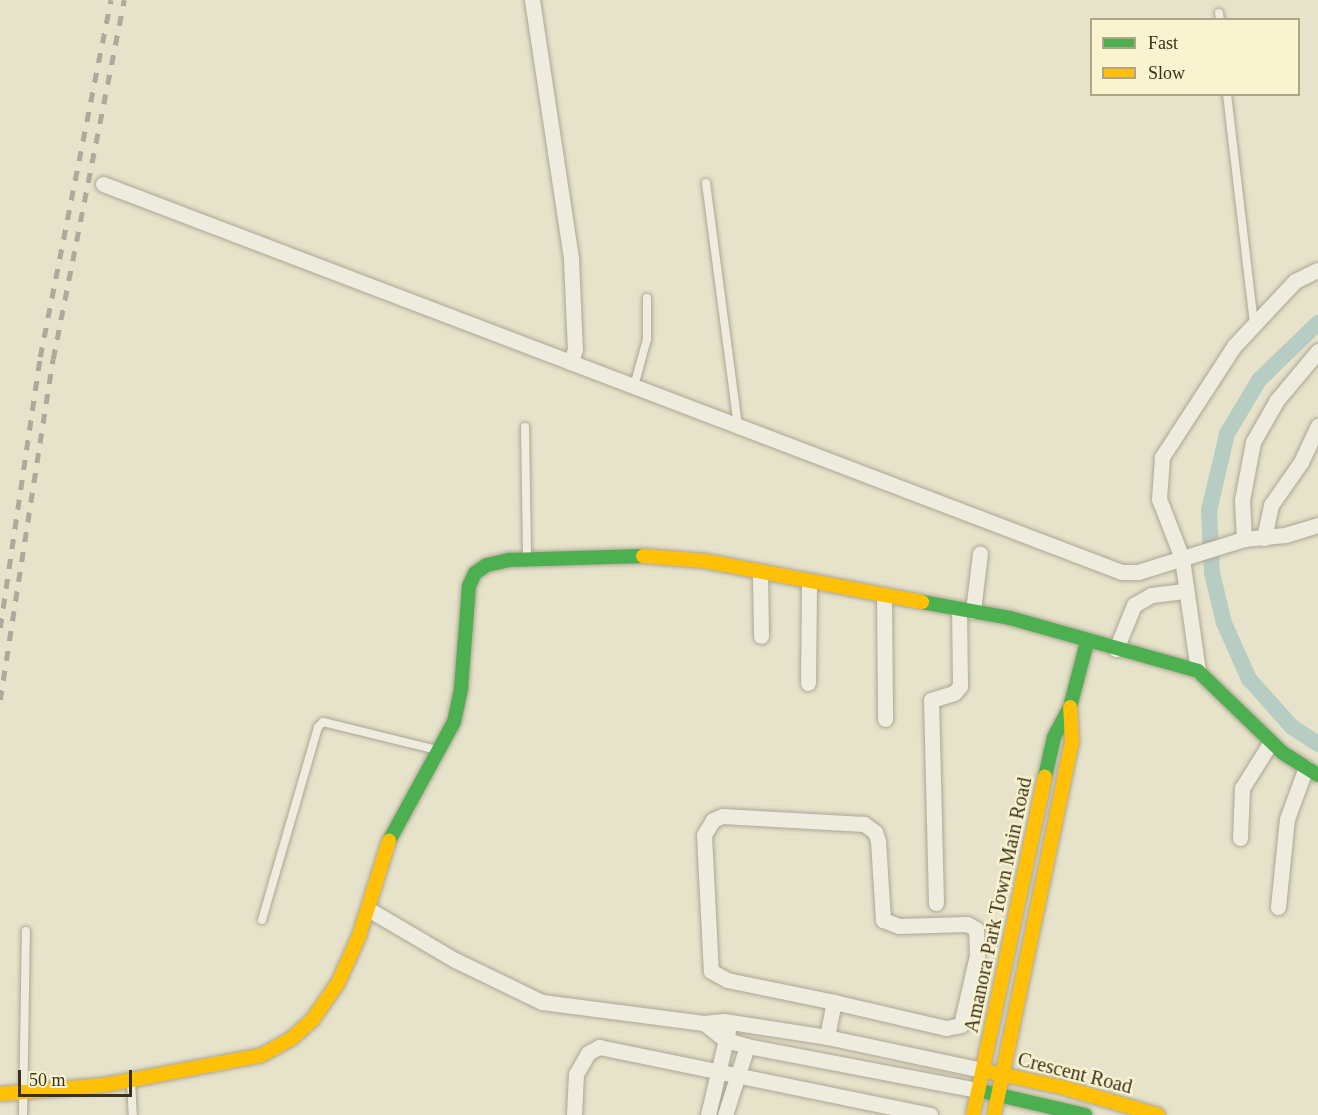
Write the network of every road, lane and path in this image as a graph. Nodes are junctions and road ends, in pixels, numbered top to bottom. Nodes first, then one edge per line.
1 (532, 0) edge
2 (1227, 96) edge
3 (706, 183) dead end
4 (103, 184) dead end
5 (1318, 270) edge
6 (647, 298) dead end
7 (1254, 325) junction
8 (1318, 351) edge
9 (571, 362) junction
10 (633, 386) junction
11 (738, 425) junction
12 (1318, 426) edge
13 (525, 427) dead end
14 (1318, 525) edge
15 (1263, 538) junction
16 (1244, 539) junction
17 (980, 553) dead end
18 (1182, 558) junction
19 (527, 560) junction
20 (760, 572) junction
21 (809, 581) junction
22 (1184, 591) junction
23 (884, 595) junction
24 (966, 610) junction
25 (761, 636) dead end
26 (1087, 642) junction
27 (1116, 650) junction
28 (1198, 671) junction
29 (808, 683) dead end
30 (1070, 707) junction
31 (885, 719) dead end
32 (1270, 742) junction
33 (438, 750) junction
34 (1312, 771) edge
35 (1240, 838) dead end
36 (1030, 849) junction
37 (1049, 853) junction
38 (936, 903) dead end
39 (1278, 907) dead end
40 (368, 909) junction
41 (262, 920) dead end
42 (26, 931) dead end
43 (834, 1002) junction
44 (730, 1022) junction
45 (704, 1023) junction
46 (827, 1037) junction
47 (726, 1040) junction
48 (747, 1046) junction
49 (982, 1070) junction
50 (717, 1072) junction
51 (1003, 1074) junction
52 (735, 1076) junction
53 (131, 1080) junction
54 (978, 1090) junction
55 (0, 1094) edge
56 (22, 1094) junction
57 (998, 1095) junction
58 (1035, 1109) edge
59 (1141, 1113) edge
60 (22, 1115) edge
61 (133, 1115) edge
62 (574, 1115) edge
63 (708, 1115) edge
64 (725, 1115) edge
65 (930, 1115) edge
66 (973, 1115) edge
67 (994, 1115) edge
68 (1085, 1115) edge
69 (1158, 1115) edge

1 - 9 street
2 - 7 lane
3 - 11 lane
4 - 9 street
5 - 7 street
6 - 10 lane
7 - 18 street
8 - 16 street
9 - 10 street
10 - 11 street
11 - 18 street
12 - 15 street
13 - 19 lane
14 - 15 street
15 - 16 street
16 - 18 street
17 - 24 street
18 - 22 street
19 - 20 street
19 - 33 street
20 - 21 street
20 - 25 street
21 - 23 street
21 - 29 street
22 - 27 street
22 - 28 street
23 - 24 street
23 - 31 street
24 - 26 street
24 - 38 street
26 - 27 street
26 - 30 street, Amanora Park Town Main Road
27 - 28 street
28 - 32 street
30 - 36 street, Amanora Park Town Main Road
30 - 37 street, Amanora Park Town Main Road
32 - 34 street
32 - 35 street
33 - 40 street
33 - 41 lane
34 - 39 street
36 - 37 street
36 - 49 street, Amanora Park Town Main Road
37 - 51 street, Amanora Park Town Main Road
40 - 45 street
40 - 53 street
42 - 56 lane
43 - 43 street
43 - 46 street
44 - 45 street
44 - 46 street
44 - 47 street
45 - 47 street
46 - 49 street
47 - 48 street
47 - 50 street
48 - 52 street
48 - 54 street
49 - 51 street, Crescent Road
49 - 54 street, Amanora Park Town Main Road
50 - 52 street
50 - 62 street
50 - 63 street
51 - 57 street, Amanora Park Town Main Road
51 - 59 street, Crescent Road
52 - 64 street
52 - 65 street
53 - 56 street
53 - 61 lane
54 - 57 street, Crescent Road
54 - 66 street, Amanora Park Town Main Road
55 - 56 street
56 - 60 lane
57 - 58 street, Crescent Road
57 - 67 street, Amanora Park Town Main Road
58 - 68 street, Crescent Road
59 - 69 street, Crescent Road

